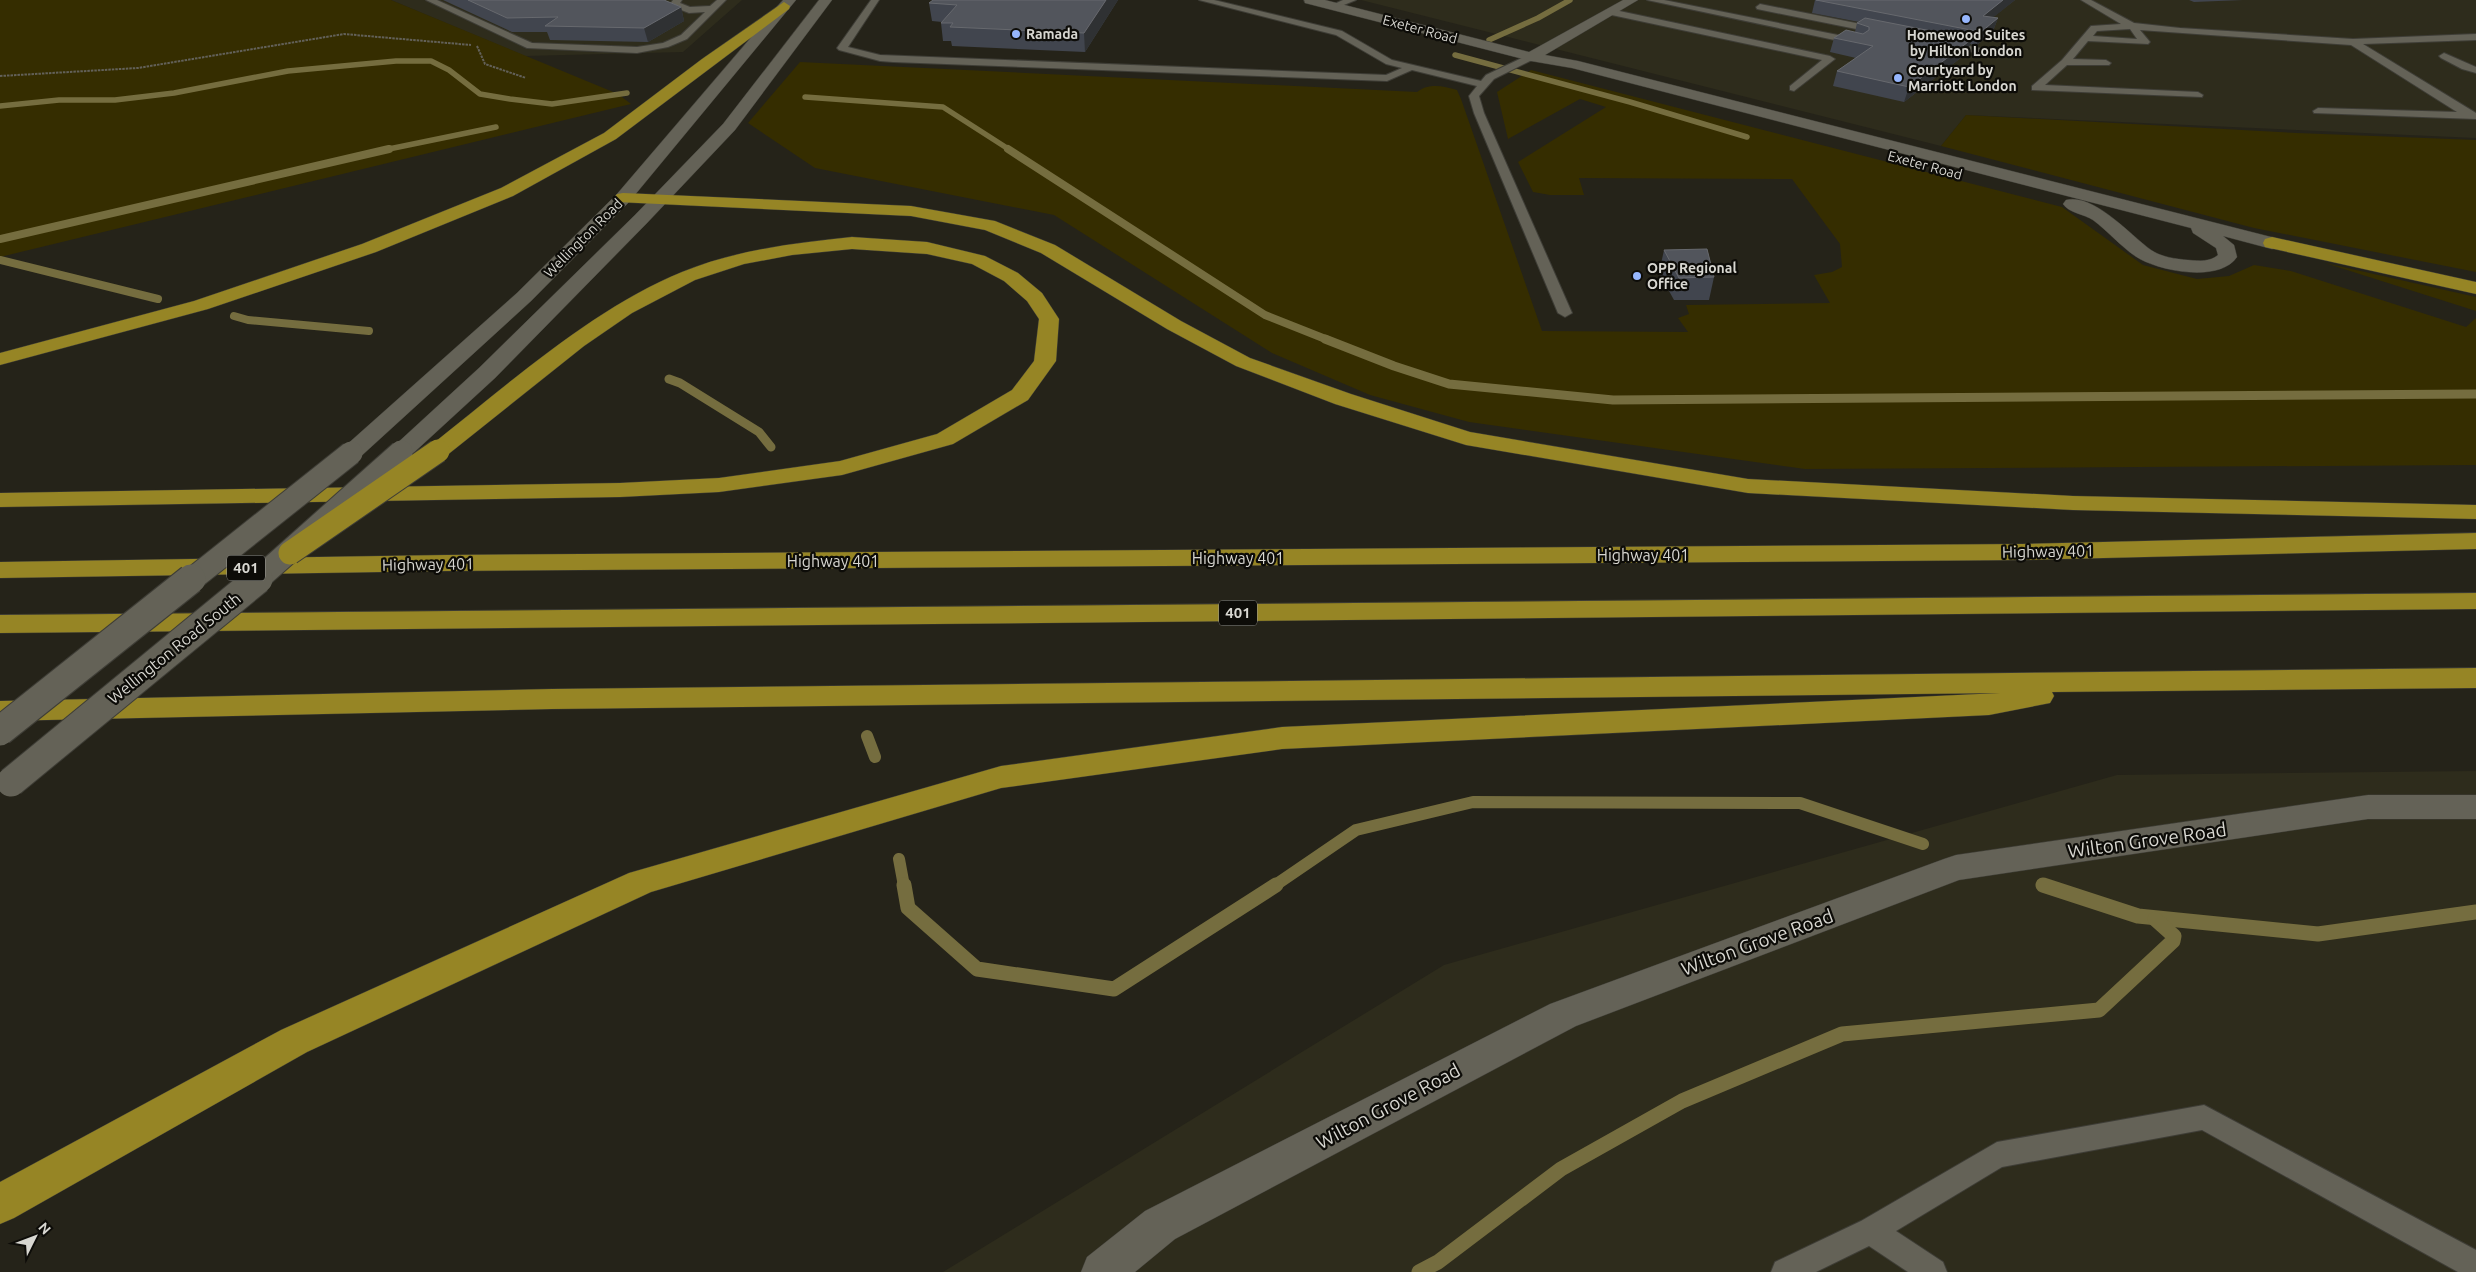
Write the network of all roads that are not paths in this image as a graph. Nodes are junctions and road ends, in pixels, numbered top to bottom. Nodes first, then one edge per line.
1 (430, 0) edge
2 (678, 0) edge
3 (722, 0) edge
4 (826, 0) edge
5 (875, 0) edge
6 (1202, 0) edge
7 (1310, 0) edge
8 (1352, 0) edge
9 (1632, 0) edge
10 (1651, 0) edge
11 (1770, 0) edge
12 (2085, 0) edge
13 (787, 3) edge
14 (1334, 6) junction
15 (1760, 7) junction
16 (713, 9) junction
17 (1610, 12) junction
18 (1743, 18) junction
19 (2132, 26) junction
20 (1894, 34) edge
21 (2476, 37) edge
22 (2086, 38) junction
23 (2105, 40) junction
24 (1859, 42) edge
25 (1932, 42) edge
26 (2353, 42) junction
27 (1823, 46) junction
28 (1989, 53) dead end
29 (2117, 54) dead end
30 (2444, 56) dead end
31 (1531, 57) junction
32 (2065, 62) junction
33 (2106, 64) dead end
34 (1412, 67) junction
35 (2476, 70) edge
36 (1482, 84) junction
37 (1794, 88) dead end
38 (2198, 95) dead end
39 (2318, 111) dead end
40 (2473, 116) edge
41 (623, 198) junction
42 (660, 200) junction
43 (2165, 216) junction
44 (2272, 243) joint
45 (2476, 288) edge
46 (1565, 312) dead end
47 (0, 359) edge
48 (401, 452) joint
49 (0, 500) edge
50 (2476, 512) edge
51 (2476, 541) edge
52 (290, 553) junction
53 (0, 570) edge
54 (2476, 601) edge
55 (0, 624) edge
56 (2476, 678) edge
57 (2114, 682) junction
58 (0, 711) edge
59 (0, 731) edge
60 (5, 786) edge
61 (2476, 807) edge
62 (0, 1204) edge
63 (1871, 1232) junction
64 (2476, 1266) edge
65 (1102, 1272) edge
66 (1785, 1272) edge
67 (1933, 1272) edge

1 - 16 lane
2 - 16 lane
3 - 16 lane
4 - 42 main road, Wellington Road
5 - 34 lane
6 - 34 lane
7 - 14 main road, Exeter Road
8 - 14 lane
9 - 17 main road
10 - 18 lane
11 - 15 lane
12 - 19 lane
13 - 41 main road, Wellington Road
13 - 47 highway
14 - 31 main road, Exeter Road
15 - 18 lane
15 - 20 lane
17 - 27 lane
17 - 31 main road
18 - 27 lane
19 - 22 lane
19 - 23 lane
19 - 26 lane
21 - 26 lane
22 - 23 lane
22 - 32 lane
23 - 29 lane
24 - 27 lane
25 - 28 lane
26 - 40 lane
27 - 37 lane
30 - 35 lane
31 - 36 lane
31 - 43 main road, Exeter Road
31 - 43 main road, Exeter Road
32 - 33 lane
32 - 38 lane
34 - 36 lane
36 - 46 lane
39 - 40 lane
41 - 42 highway
41 - 59 main road, Wellington Road, bridge
42 - 48 main road, Wellington Road
42 - 50 highway
43 - 44 main road, Exeter Road
44 - 45 highway
48 - 52 main road, Wellington Road South, bridge
49 - 52 highway, bridge
51 - 53 highway, Highway 401 / 401
52 - 60 main road, Wellington Road South, bridge
54 - 55 highway, 401
56 - 57 highway
57 - 58 highway
57 - 62 highway
61 - 65 main road, Wilton Grove Road
63 - 64 lane
63 - 66 lane
63 - 67 lane

